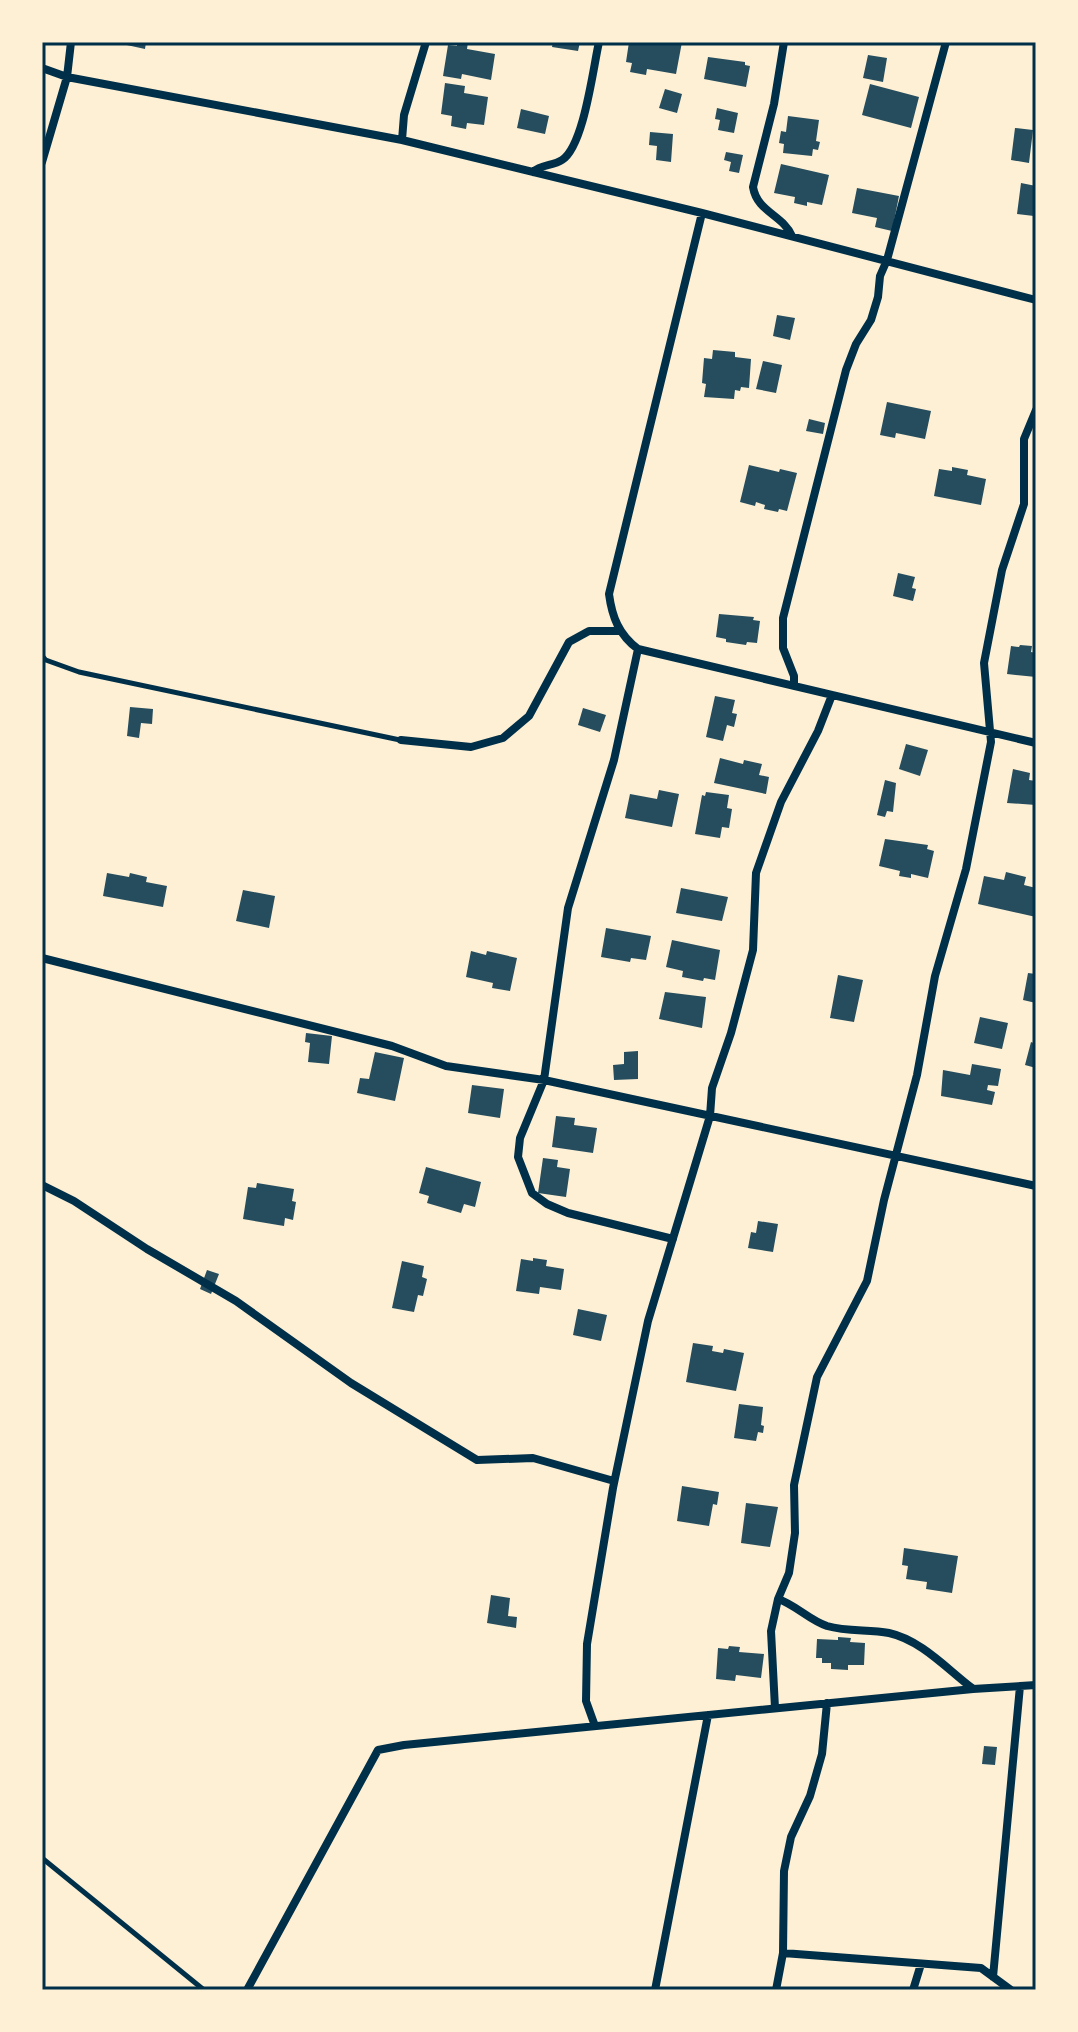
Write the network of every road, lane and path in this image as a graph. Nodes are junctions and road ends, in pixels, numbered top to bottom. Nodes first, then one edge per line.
1 (71, 42) edge
2 (426, 42) edge
3 (599, 42) edge
4 (784, 42) edge
5 (946, 42) edge
6 (42, 68) edge
7 (67, 77) junction
8 (402, 140) junction
9 (42, 162) edge
10 (533, 172) junction
11 (702, 213) junction
12 (792, 236) junction
13 (887, 260) junction
14 (1036, 300) edge
15 (1036, 410) edge
16 (620, 631) junction
17 (638, 649) junction
18 (43, 659) edge
19 (794, 686) junction
20 (832, 695) junction
21 (991, 732) junction
22 (401, 740) joint
23 (1036, 743) edge
24 (42, 958) edge
25 (544, 1080) junction
26 (710, 1116) junction
27 (896, 1154) junction
28 (42, 1185) edge
29 (1036, 1186) edge
30 (673, 1239) junction
31 (614, 1481) junction
32 (778, 1599) junction
33 (1036, 1685) edge
34 (1020, 1686) junction
35 (973, 1689) junction
36 (827, 1703) junction
37 (775, 1708) junction
38 (708, 1715) junction
39 (595, 1726) junction
40 (42, 1858) edge
41 (783, 1953) junction
42 (921, 1964) junction
43 (993, 1977) junction
44 (204, 1990) edge
45 (247, 1990) edge
46 (655, 1990) edge
47 (776, 1990) edge
48 (913, 1990) edge
49 (1011, 1990) edge

1 - 7 street
2 - 8 street
3 - 10 street
4 - 12 street
5 - 13 street
6 - 7 street
7 - 8 street
7 - 9 street
8 - 10 street
10 - 11 street
11 - 12 street
11 - 16 street
12 - 13 street
13 - 14 street
13 - 19 street
15 - 21 street
16 - 17 street
16 - 22 street
17 - 19 street
17 - 25 street
18 - 22 lane
19 - 20 street
20 - 21 street
20 - 26 street
21 - 23 street
21 - 27 street
24 - 25 street
25 - 26 street
25 - 30 street
26 - 27 street
26 - 30 street
27 - 29 street
27 - 32 street
28 - 31 street
30 - 31 street
31 - 39 street
32 - 35 street
32 - 37 street
33 - 34 street
34 - 35 street
34 - 43 street
35 - 36 street
36 - 37 street
36 - 41 street
37 - 38 street
38 - 39 street
38 - 46 street
39 - 45 street
40 - 44 lane
41 - 42 street
41 - 47 street
42 - 43 street
42 - 48 street
43 - 49 street

